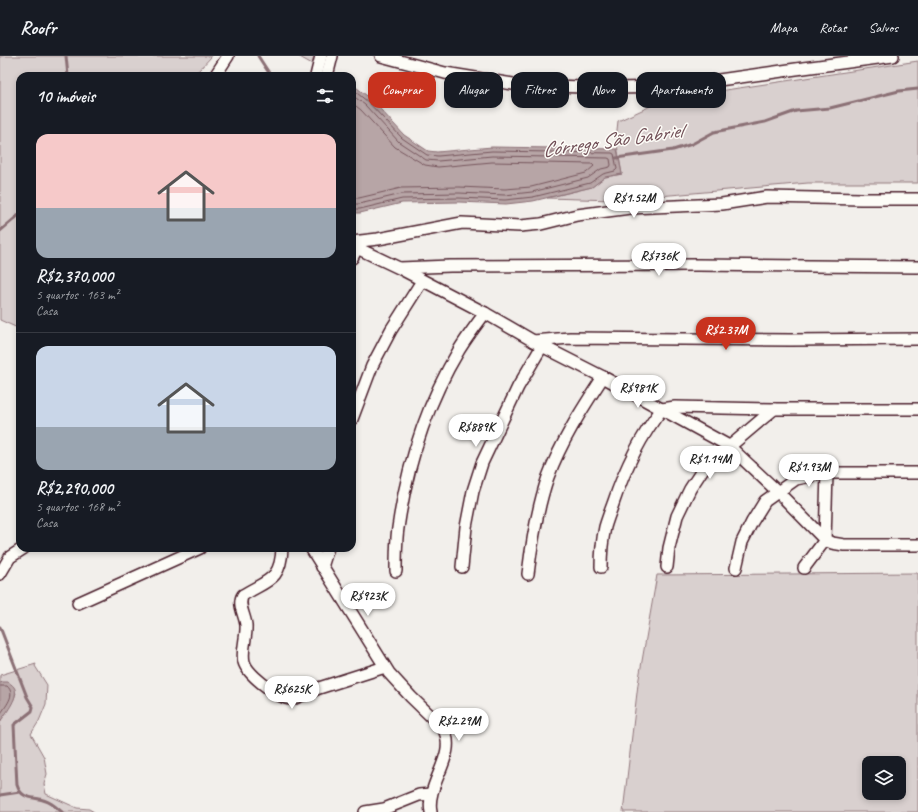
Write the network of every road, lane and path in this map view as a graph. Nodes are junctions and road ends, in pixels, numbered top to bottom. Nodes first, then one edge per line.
1 (228, 56) edge
2 (321, 56) edge
3 (332, 56) edge
4 (381, 56) edge
5 (893, 56) edge
6 (218, 72) edge
7 (317, 72) edge
8 (328, 72) edge
9 (918, 199) edge
10 (356, 247) edge
11 (356, 249) edge
12 (918, 267) edge
13 (399, 268) junction
14 (422, 281) junction
15 (485, 313) junction
16 (918, 338) edge
17 (537, 344) junction
18 (603, 377) junction
19 (356, 408) edge
20 (662, 409) junction
21 (774, 409) junction
22 (918, 409) edge
23 (729, 446) junction
24 (826, 473) junction
25 (918, 474) edge
26 (778, 492) junction
27 (825, 540) junction
28 (918, 544) edge
29 (18, 552) edge
30 (191, 552) edge
31 (282, 552) edge
32 (313, 552) edge
33 (327, 552) edge
34 (322, 567) junction
35 (601, 567) dead end
36 (667, 567) dead end
37 (462, 568) dead end
38 (736, 568) dead end
39 (804, 568) dead end
40 (396, 571) dead end
41 (0, 574) edge
42 (528, 574) dead end
43 (78, 603) dead end
44 (385, 667) junction
45 (431, 794) junction
46 (365, 812) edge
47 (431, 812) edge

1 - 6 street
2 - 7 street
3 - 8 street
4 - 5 street
9 - 10 street
11 - 13 street
12 - 13 street
13 - 14 street
14 - 15 street
14 - 19 street
15 - 17 street
15 - 40 street
16 - 17 street
17 - 18 street
17 - 37 street
18 - 20 street
18 - 42 street
20 - 21 street
20 - 23 street
20 - 35 street
21 - 22 street
21 - 23 street
23 - 26 street
23 - 36 street
24 - 25 street
24 - 26 street
24 - 27 street
26 - 27 street
26 - 38 street
27 - 28 street
27 - 39 street
29 - 41 street
30 - 43 street
31 - 44 street
32 - 34 street
33 - 34 street
34 - 44 street
44 - 45 street
45 - 46 street
45 - 47 street

